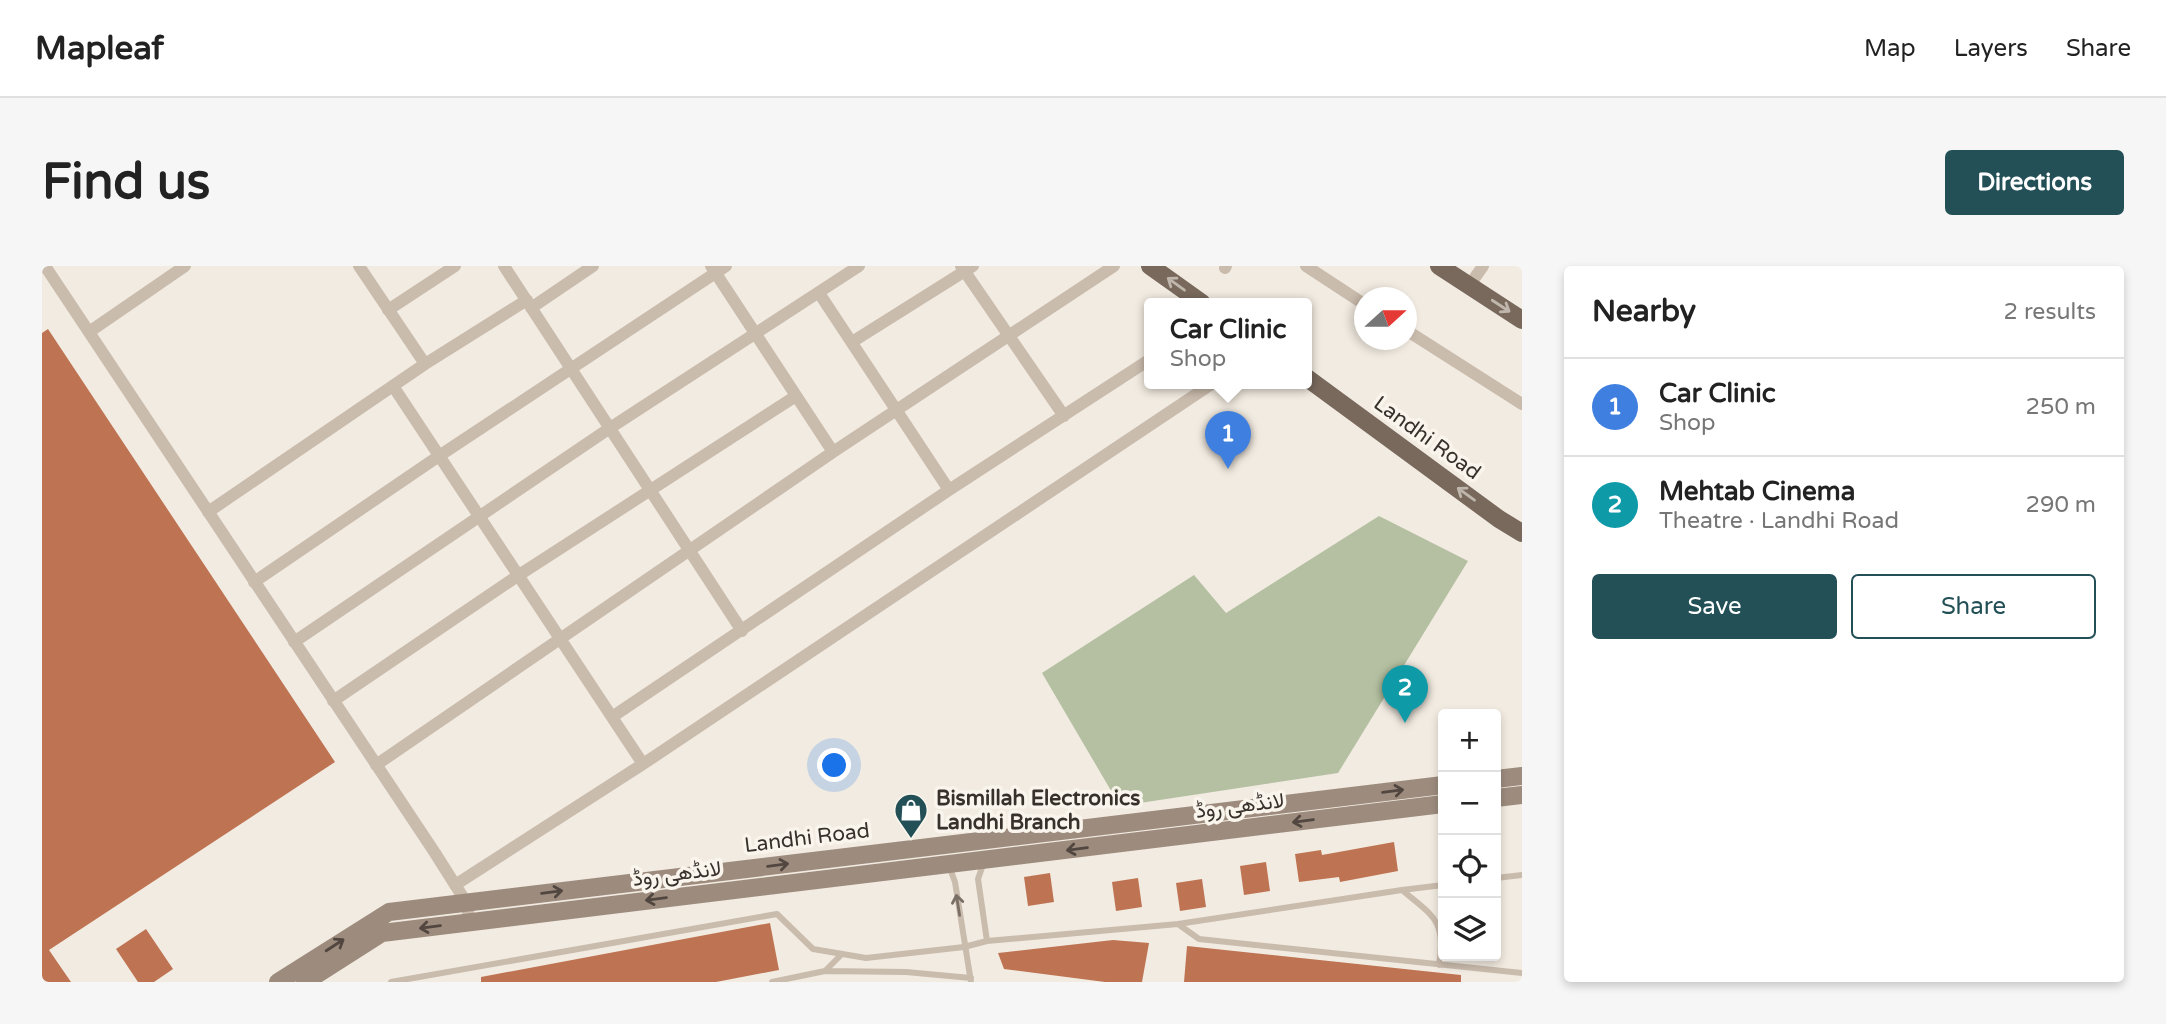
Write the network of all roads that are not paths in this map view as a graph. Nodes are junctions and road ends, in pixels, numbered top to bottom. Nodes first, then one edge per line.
1 (185, 266) edge
2 (359, 266) edge
3 (455, 266) edge
4 (504, 266) edge
5 (593, 266) edge
6 (859, 266) edge
7 (1115, 266) edge
8 (1150, 266) edge
9 (1306, 266) edge
10 (1439, 266) edge
11 (1483, 266) edge
12 (46, 268) edge
13 (717, 268) edge
14 (966, 268) edge
15 (1469, 285) junction
16 (819, 293) junction
17 (1354, 297) edge
18 (1195, 298) edge
19 (529, 304) junction
20 (388, 310) junction
21 (1522, 320) edge
22 (89, 332) junction
23 (756, 334) junction
24 (1010, 336) junction
25 (1417, 337) edge
26 (852, 342) junction
27 (1144, 363) edge
28 (425, 365) junction
29 (570, 368) junction
30 (1312, 382) edge
31 (393, 386) junction
32 (1204, 389) edge
33 (796, 396) junction
34 (1522, 404) edge
35 (897, 412) junction
36 (1064, 416) junction
37 (610, 428) junction
38 (833, 452) junction
39 (439, 456) junction
40 (650, 489) junction
41 (949, 490) junction
42 (208, 512) junction
43 (480, 516) junction
44 (1522, 533) edge
45 (691, 551) junction
46 (519, 575) junction
47 (254, 582) junction
48 (742, 631) junction
49 (561, 639) junction
50 (294, 642) junction
51 (333, 701) junction
52 (612, 717) junction
53 (643, 764) junction
54 (376, 765) junction
55 (1522, 776) edge
56 (1501, 778) edge
57 (1438, 786) edge
58 (1366, 794) junction
59 (1522, 795) edge
60 (1501, 797) edge
61 (1339, 798) junction
62 (1438, 805) edge
63 (1369, 813) junction
64 (1341, 817) junction
65 (985, 840) junction
66 (932, 846) junction
67 (985, 860) junction
68 (943, 865) junction
69 (703, 874) junction
70 (1522, 875) edge
71 (1501, 877) edge
72 (455, 884) junction
73 (1438, 886) edge
74 (1402, 890) junction
75 (705, 894) junction
76 (467, 902) junction
77 (470, 922) junction
78 (1178, 924) junction
79 (987, 941) junction
80 (964, 947) junction
81 (842, 954) junction
82 (1439, 965) junction
83 (825, 971) junction
84 (1522, 973) edge
85 (971, 980) edge
86 (278, 982) edge
87 (305, 982) edge
88 (391, 982) edge
89 (772, 982) edge

1 - 22 street
2 - 20 street
3 - 20 street
4 - 19 street
5 - 19 street
6 - 16 street
7 - 24 street
18 -> 8 main road
9 - 17 street
10 - 15 main road
11 - 15 street
12 - 22 street
13 - 23 street
13 - 29 street
14 - 24 street
14 - 26 street
15 -> 21 main road
16 - 23 street
16 - 26 street
19 - 28 street
19 - 29 street
20 - 28 street
22 - 42 street
23 - 33 street
23 - 37 street
24 - 35 street
24 - 36 street
25 - 34 street
26 - 35 street
27 - 36 street
28 - 31 street
29 - 37 street
29 - 39 street
44 -> 30 main road, Landhi Road
31 - 39 street
31 - 42 street
32 - 53 street
33 - 38 street
33 - 40 street
35 - 38 street
35 - 41 street
36 - 41 street
37 - 40 street
37 - 43 street
38 - 45 street
39 - 43 street
39 - 47 street
40 - 45 street
40 - 46 street
41 - 48 street
42 - 47 street
43 - 46 street
43 - 50 street
45 - 48 street
45 - 49 street
46 - 49 street
46 - 51 street
47 - 50 street
48 - 52 street
49 - 52 street
49 - 54 street
50 - 51 street
51 - 54 street
52 - 53 street
53 - 72 street
54 - 72 street
55 - 56 main road
58 -> 57 main road, Landhi Road
58 - 61 main road, Landhi Road
58 - 63 main road
59 - 60 main road
61 - 64 main road
61 - 65 main road, Landhi Road
62 - 63 main road, لانڈھی روڈ
63 - 64 main road, لانڈھی روڈ
64 -> 67 main road, لانڈھی روڈ
65 - 66 main road, Landhi Road
65 - 67 main road
66 - 68 main road
69 -> 66 main road, Landhi Road
67 - 68 main road, لانڈھی روڈ
67 - 79 lane
68 - 75 main road, لانڈھی روڈ
80 -> 68 lane
69 - 75 main road
76 -> 69 main road, Landhi Road
70 - 71 lane
72 - 76 street
73 - 74 lane
74 - 78 lane
74 - 82 lane
75 -> 77 main road, لانڈھی روڈ
76 - 77 street
86 -> 76 main road, Landhi Road
77 -> 87 main road, لانڈھی روڈ
78 - 79 lane
78 - 82 lane
79 - 80 lane
80 - 81 lane
80 - 85 lane
81 - 83 lane
81 - 88 lane
82 - 84 lane
83 - 85 lane
83 - 89 lane

